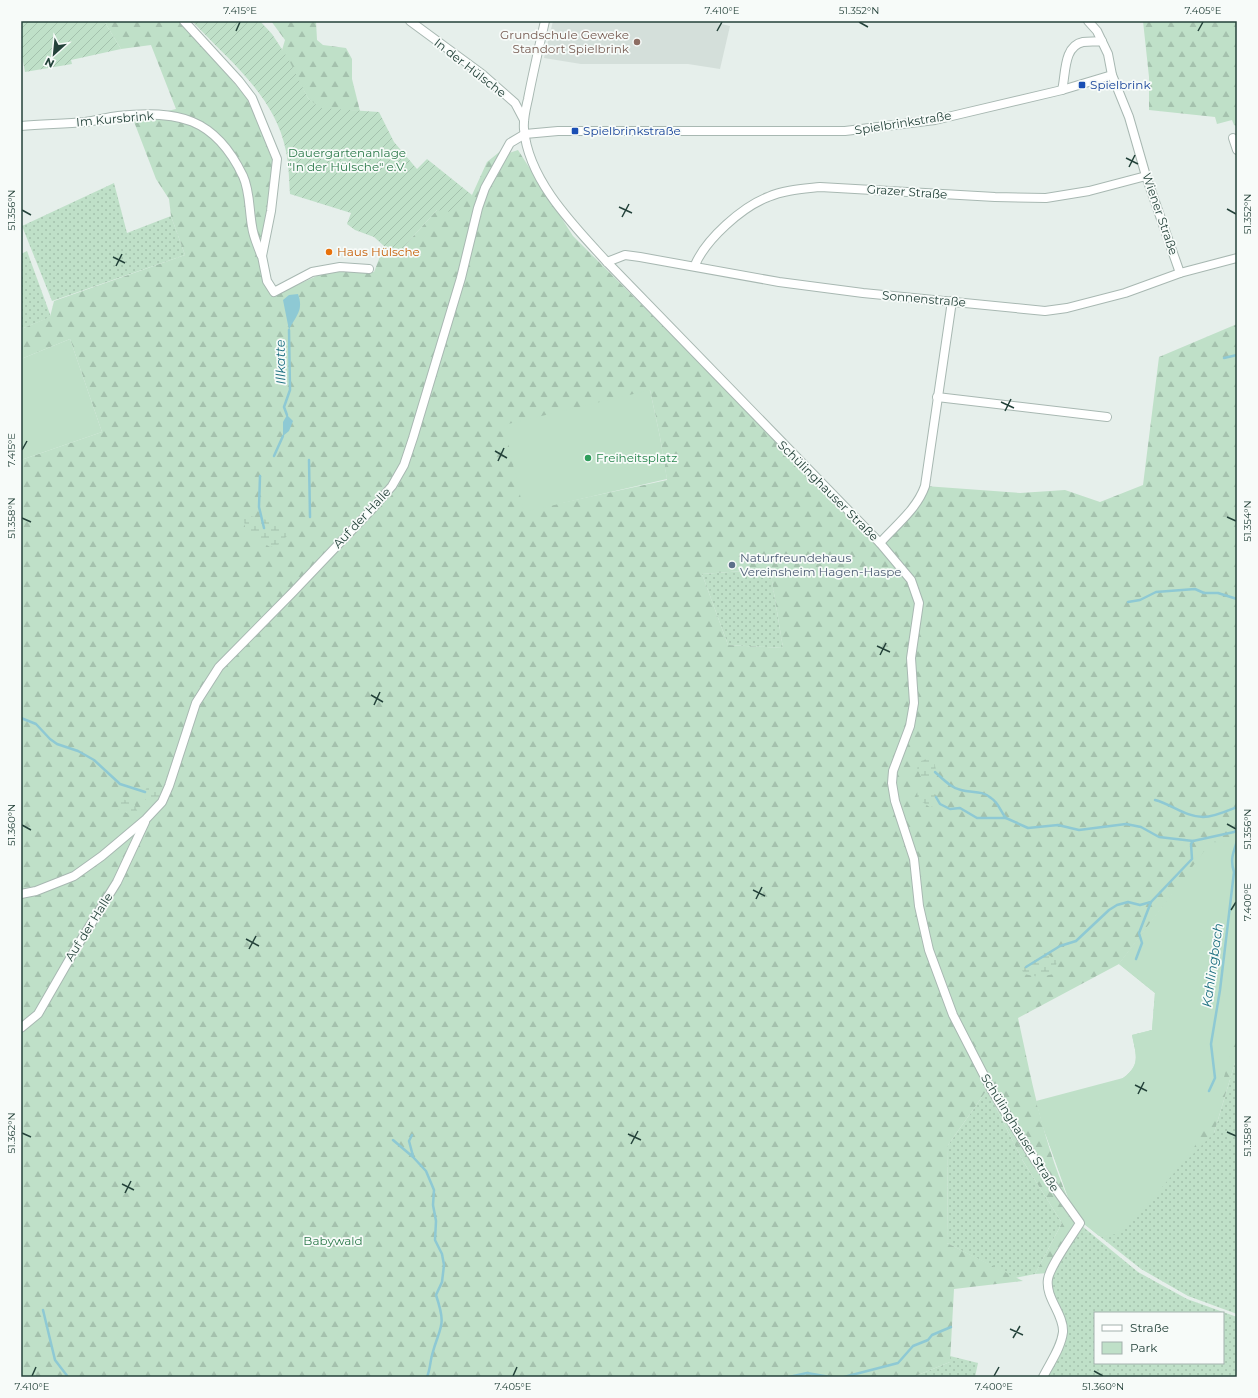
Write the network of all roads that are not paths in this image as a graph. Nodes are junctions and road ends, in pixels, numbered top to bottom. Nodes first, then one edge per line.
1 (184, 21) edge
2 (410, 21) edge
3 (546, 21) edge
4 (1088, 21) edge
5 (1102, 41) junction
6 (1112, 75) junction
7 (1062, 90) junction
8 (524, 120) junction
9 (21, 126) edge
10 (525, 134) junction
11 (1233, 138) dead end
12 (1237, 150) edge
13 (1146, 176) junction
14 (1237, 258) edge
15 (262, 259) junction
16 (606, 262) junction
17 (695, 265) junction
18 (369, 269) dead end
19 (1180, 273) junction
20 (952, 301) junction
21 (937, 397) junction
22 (1106, 417) dead end
23 (880, 543) junction
24 (146, 819) junction
25 (21, 894) edge
26 (21, 1028) edge
27 (1043, 1377) edge

1 - 15 street
2 - 8 street, In der Hülsche
3 - 8 street
4 - 5 street, Wiener Straße
5 - 6 street, Wiener Straße
5 - 7 street
6 - 7 street, Spielbrinkstraße
6 - 13 street, Wiener Straße
7 - 10 street, Spielbrinkstraße
8 - 10 street, Schülinghauser Straße
9 - 15 street, Im Kursbrink
10 - 16 street, Schülinghauser Straße
10 - 24 street, Auf der Halle
11 - 12 street
13 - 17 street, Grazer Straße
13 - 19 street, Wiener Straße
14 - 19 street, Sonnenstraße
15 - 18 street, Im Kursbrink
16 - 17 street, Sonnenstraße
16 - 23 street, Schülinghauser Straße
17 - 20 street, Sonnenstraße
19 - 20 street, Sonnenstraße
20 - 21 street
21 - 22 street
21 - 23 street
23 - 27 street, Schülinghauser Straße
24 - 25 street, Auf der Halle
24 - 26 street, Auf der Halle

